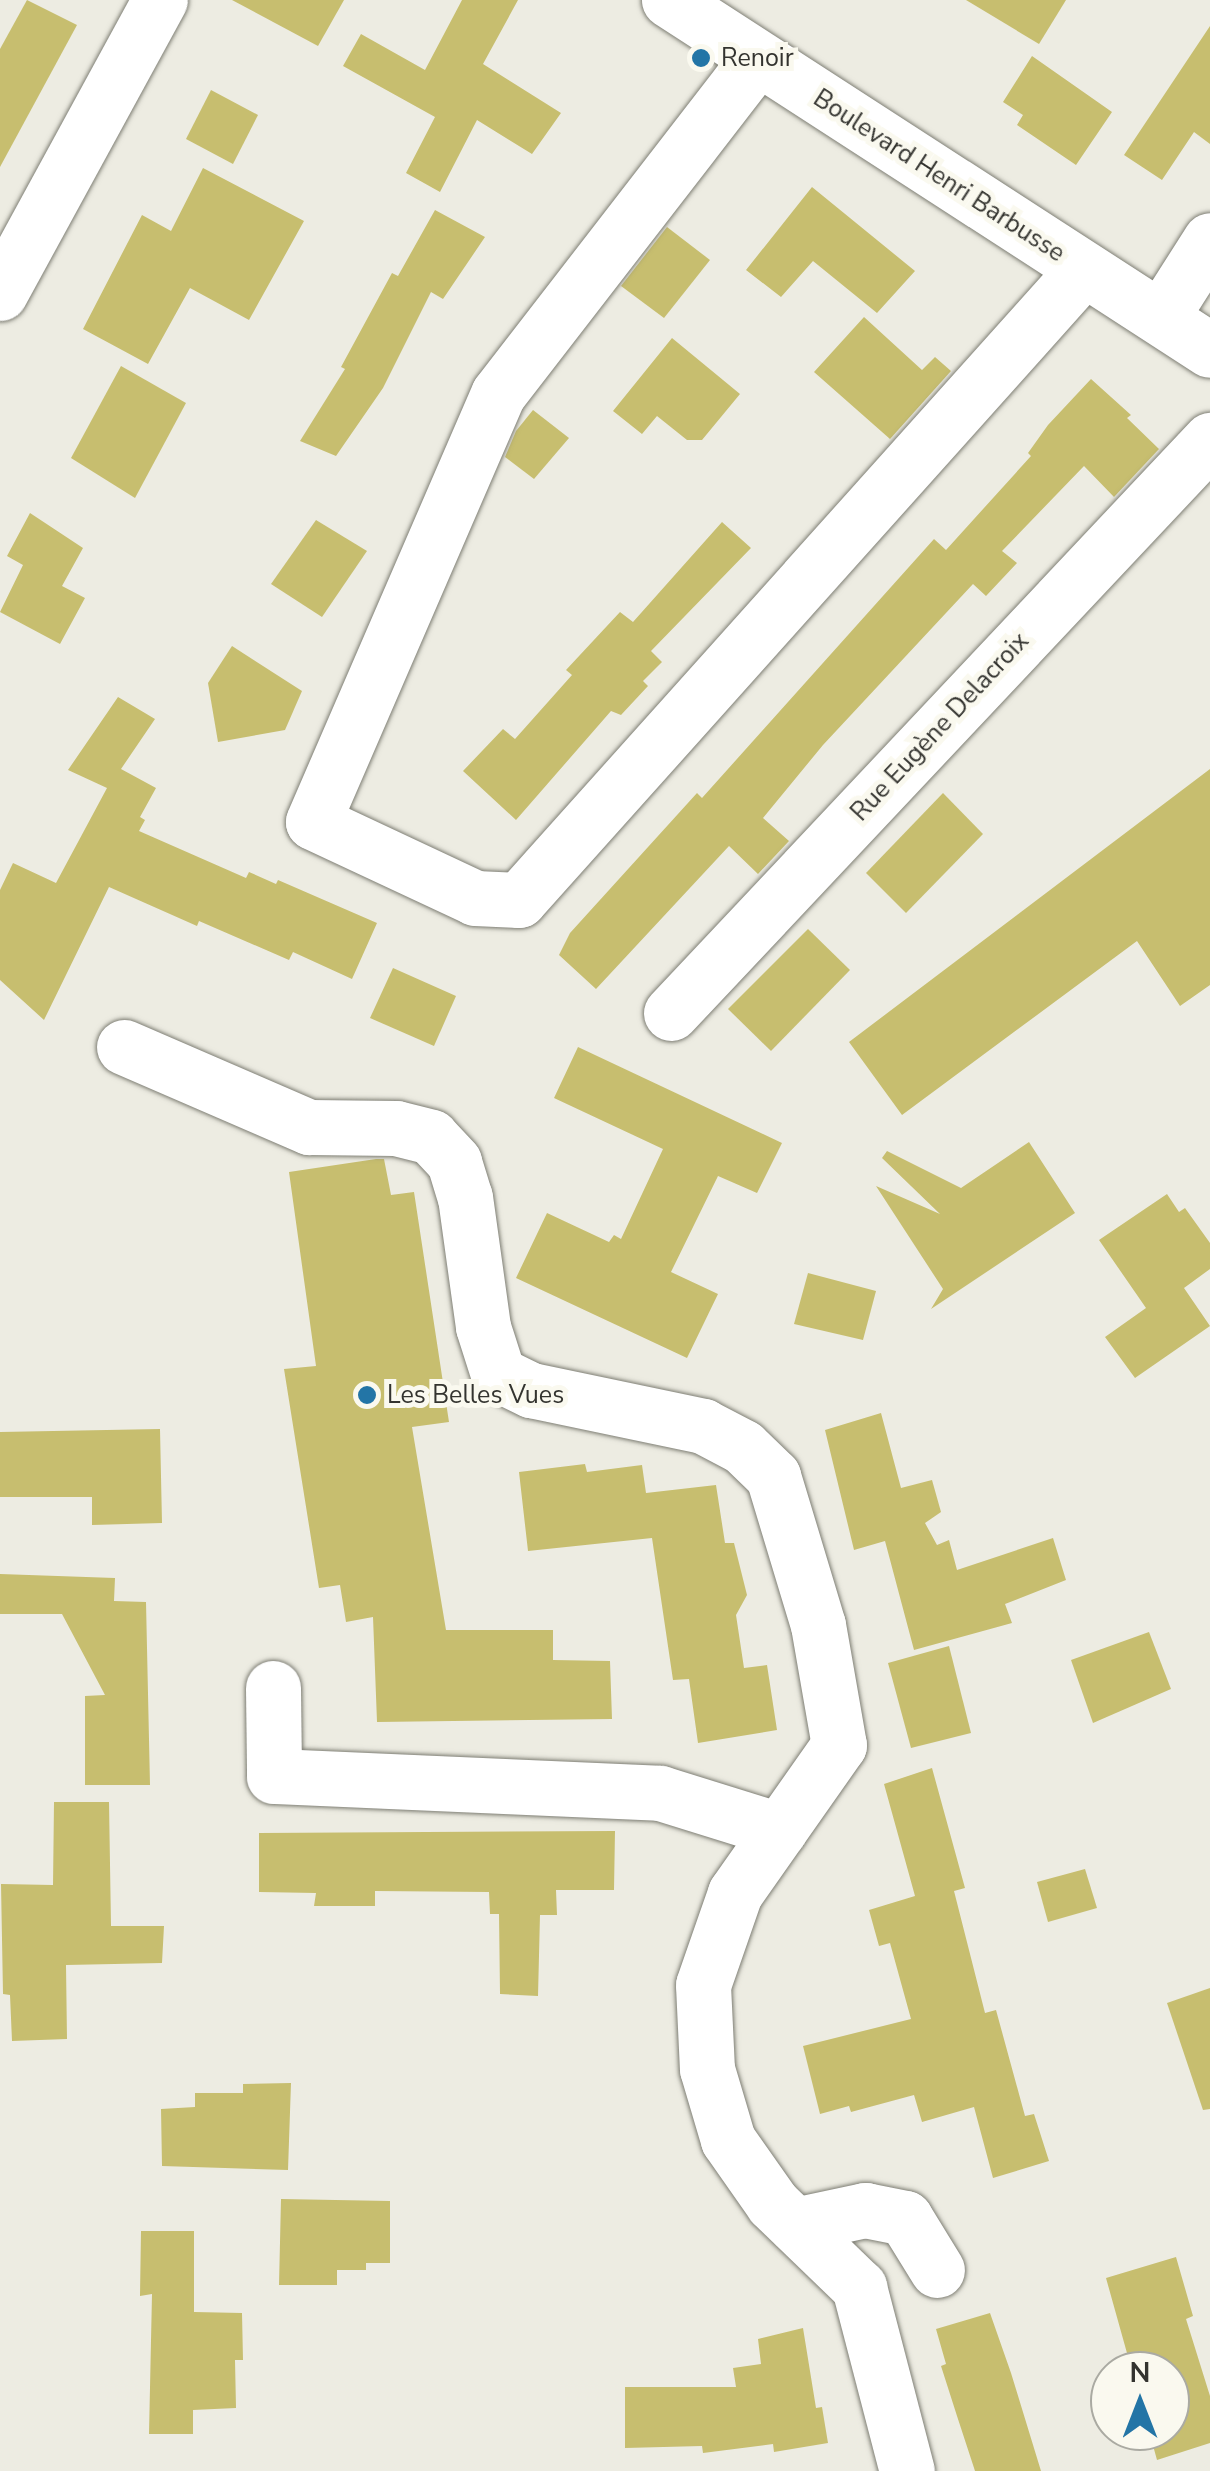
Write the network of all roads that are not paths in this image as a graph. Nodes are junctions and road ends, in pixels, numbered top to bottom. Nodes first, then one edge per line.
1 (160, 0) edge
2 (669, 0) edge
3 (757, 59) junction
4 (1210, 240) edge
5 (1084, 270) junction
6 (0, 294) edge
7 (1162, 316) junction
8 (1210, 350) edge
9 (1210, 440) edge
10 (670, 1014) dead end
11 (124, 1047) dead end
12 (273, 1688) dead end
13 (780, 1830) junction
14 (795, 2225) junction
15 (937, 2270) dead end
16 (906, 2471) edge

1 - 6 street
2 - 3 street, Boulevard Henri Barbusse
3 - 5 street, Boulevard Henri Barbusse
3 - 5 street
4 - 7 street
5 - 7 street, Boulevard Henri Barbusse
7 - 8 street, Boulevard Henri Barbusse
9 - 10 street, Rue Eugène Delacroix
11 - 13 street
12 - 13 street
13 - 14 street
14 - 15 street
14 - 16 street

